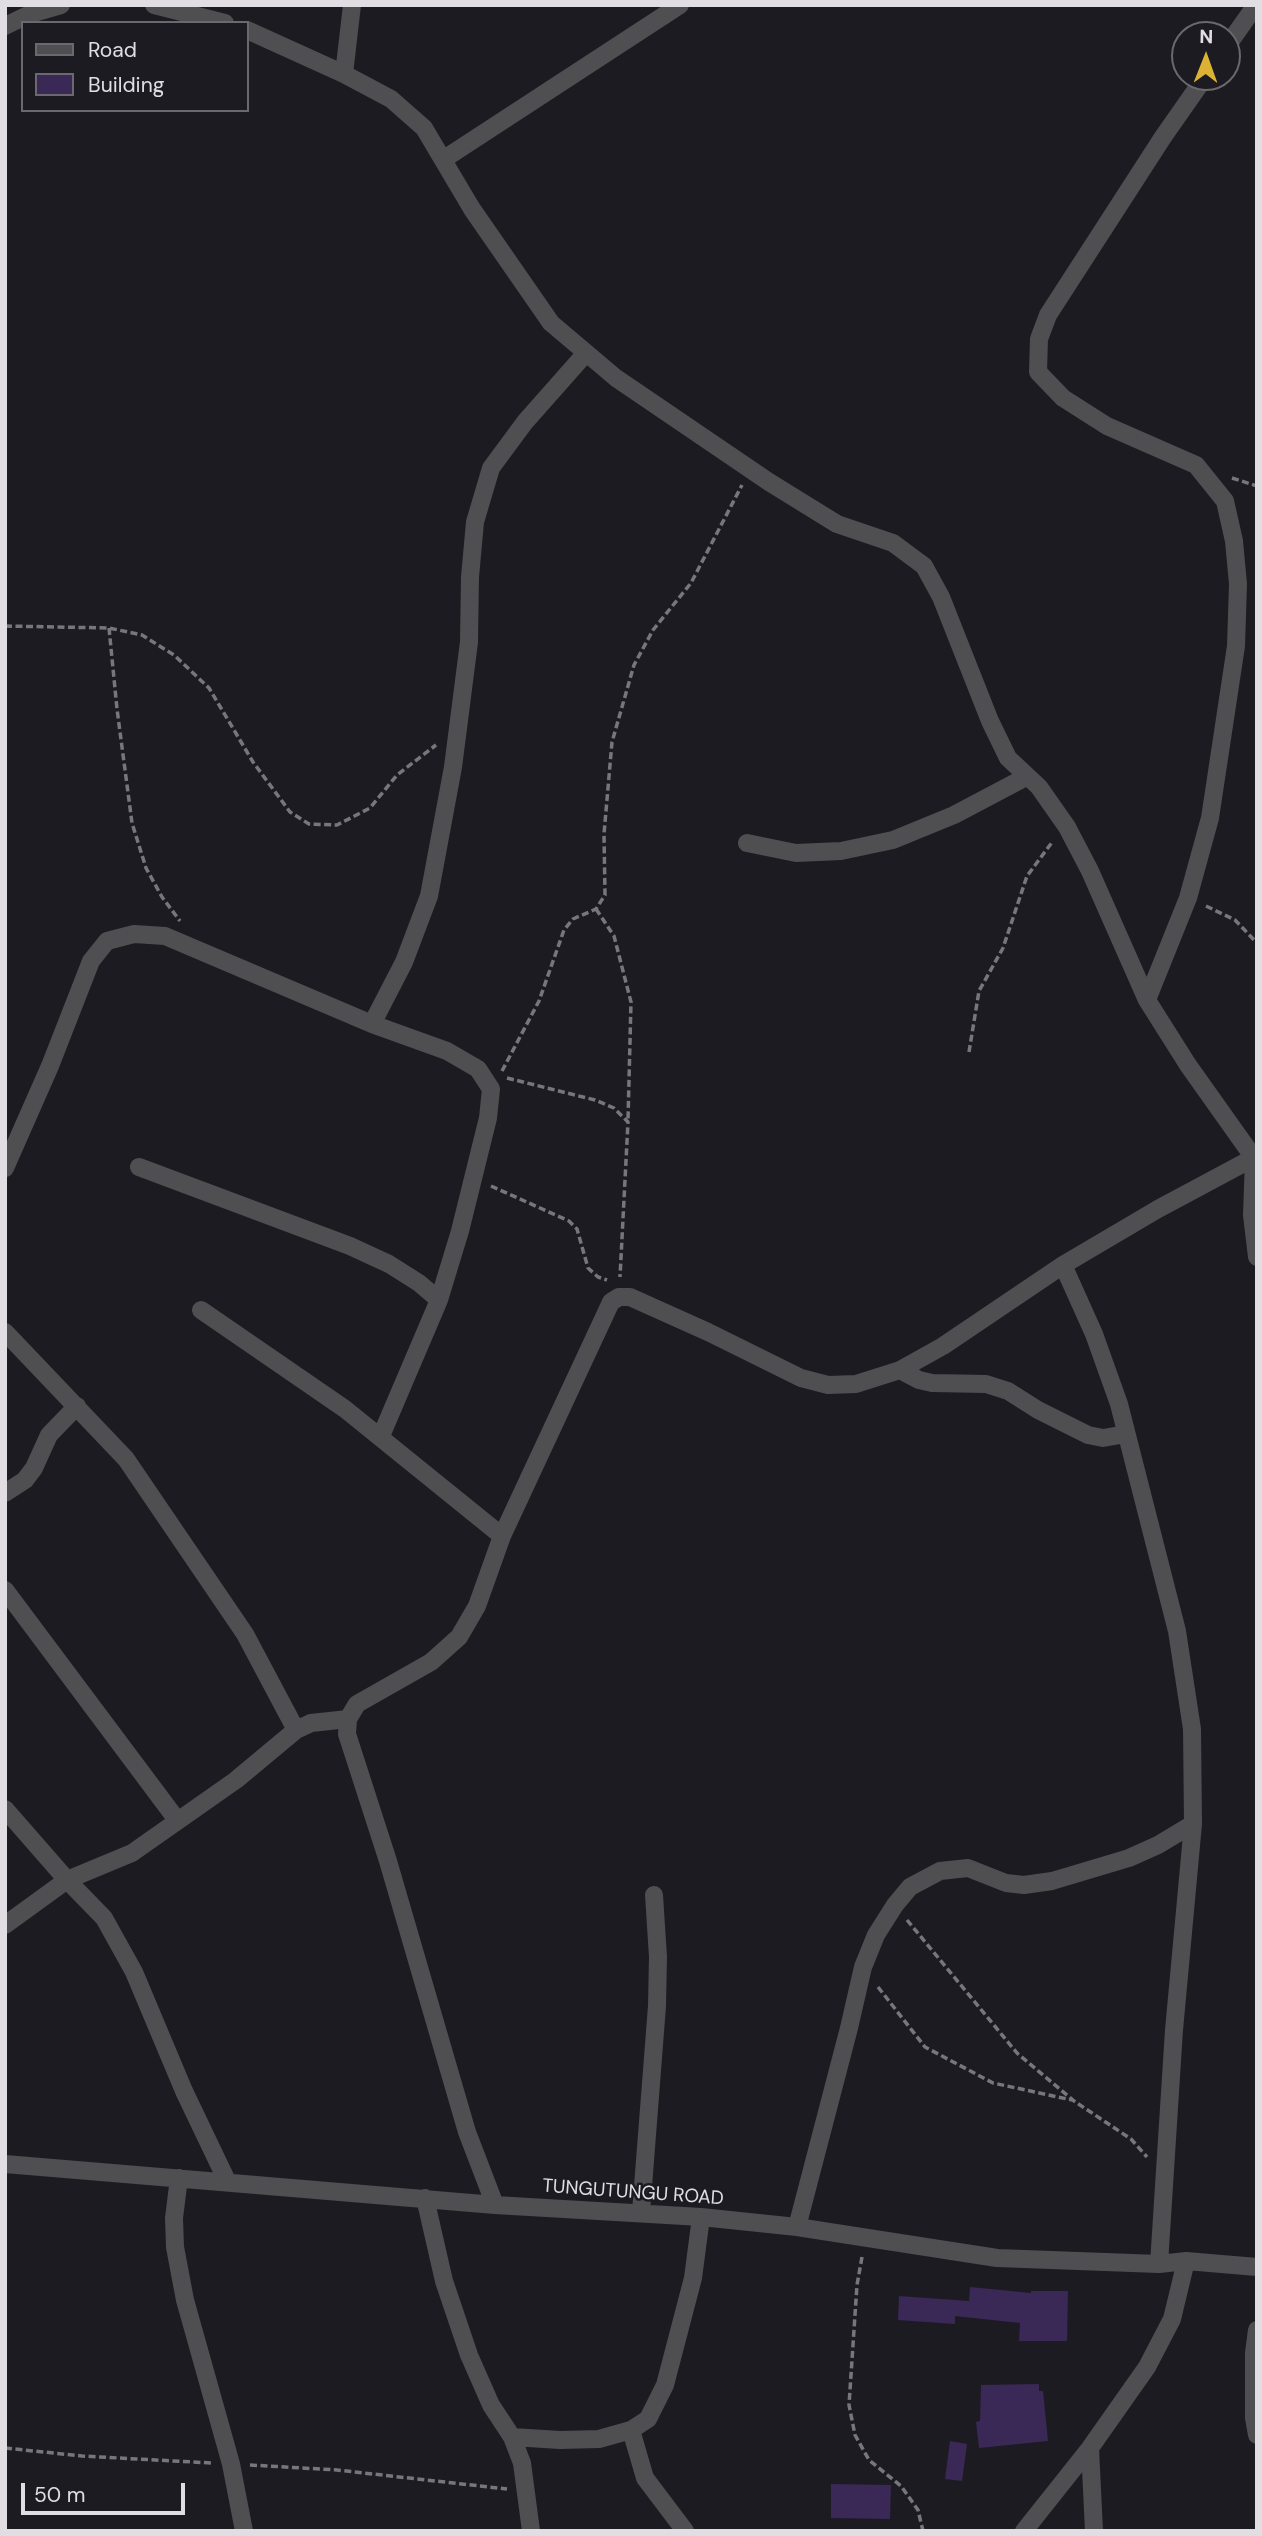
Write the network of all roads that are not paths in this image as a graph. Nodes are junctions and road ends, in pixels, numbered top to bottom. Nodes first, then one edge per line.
1 (61, 5) edge
2 (154, 5) edge
3 (352, 5) edge
4 (680, 5) edge
5 (1256, 5) edge
6 (215, 15) edge
7 (5, 26) edge
8 (1241, 26) edge
9 (248, 30) edge
10 (344, 74) junction
11 (1195, 91) edge
12 (444, 159) junction
13 (586, 353) junction
14 (1026, 777) junction
15 (747, 844) dead end
16 (1147, 1000) junction
17 (372, 1024) junction
18 (1255, 1157) edge
19 (139, 1167) dead end
20 (5, 1168) edge
21 (1257, 1257) edge
22 (1063, 1265) junction
23 (439, 1300) junction
24 (201, 1310) dead end
25 (5, 1332) edge
26 (900, 1370) junction
27 (77, 1406) junction
28 (1126, 1434) junction
29 (381, 1436) junction
30 (5, 1493) edge
31 (502, 1536) junction
32 (5, 1590) edge
33 (348, 1719) junction
34 (296, 1730) junction
35 (5, 1809) edge
36 (177, 1820) junction
37 (1193, 1824) junction
38 (67, 1880) junction
39 (654, 1895) dead end
40 (5, 1925) edge
41 (5, 2164) edge
42 (179, 2178) junction
43 (227, 2182) junction
44 (425, 2198) junction
45 (495, 2205) junction
46 (641, 2212) junction
47 (701, 2217) junction
48 (797, 2227) junction
49 (1186, 2261) junction
50 (1158, 2264) junction
51 (1257, 2267) edge
52 (1257, 2330) edge
53 (631, 2430) junction
54 (1257, 2435) edge
55 (512, 2437) junction
56 (1090, 2448) junction
57 (244, 2531) edge
58 (531, 2531) edge
59 (685, 2531) edge
60 (1024, 2531) edge
61 (1094, 2531) edge

1 - 7 street
2 - 6 street
3 - 10 street
4 - 12 street
5 - 8 street
9 - 10 street
10 - 12 street
11 - 16 street
12 - 13 street
13 - 14 street
13 - 17 street
14 - 15 street
14 - 16 street
16 - 18 street
17 - 20 street
17 - 23 street
18 - 21 street
18 - 22 street
19 - 23 street
22 - 26 street
22 - 28 street
23 - 29 street
24 - 29 street
25 - 27 street
26 - 28 street
26 - 31 street
27 - 30 street
27 - 34 street
28 - 37 street
29 - 31 street
31 - 33 street
32 - 36 street
33 - 34 street
33 - 45 street
34 - 36 street
35 - 38 street
36 - 38 street
37 - 48 street
37 - 50 street
38 - 40 street
38 - 43 street
39 - 46 street
41 - 42 street, TUNGUTUNGU ROAD
42 - 43 street, TUNGUTUNGU ROAD
42 - 57 street
43 - 44 street, TUNGUTUNGU ROAD
44 - 45 street, TUNGUTUNGU ROAD
44 - 55 street
45 - 46 street, TUNGUTUNGU ROAD
46 - 47 street, TUNGUTUNGU ROAD
47 - 48 street, TUNGUTUNGU ROAD
47 - 53 street
48 - 50 street, TUNGUTUNGU ROAD
49 - 50 street, TUNGUTUNGU ROAD
49 - 51 street, TUNGUTUNGU ROAD
49 - 56 street
52 - 54 street
53 - 55 street
53 - 59 street
55 - 58 street
56 - 60 street
56 - 61 street

